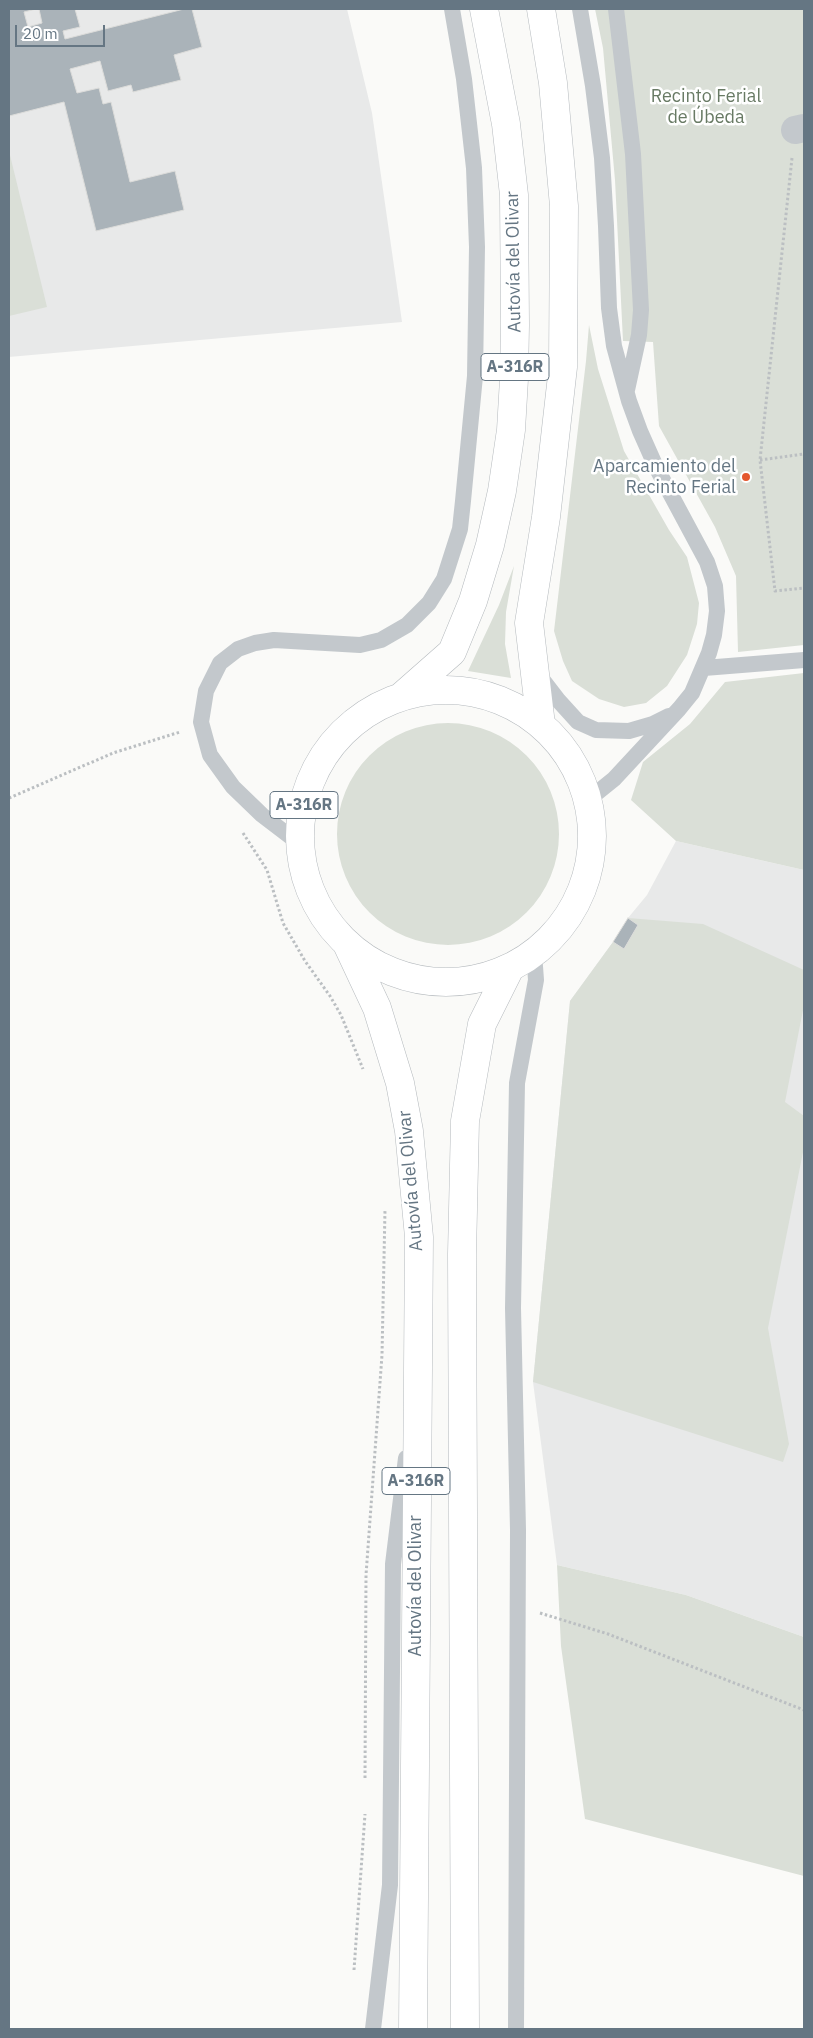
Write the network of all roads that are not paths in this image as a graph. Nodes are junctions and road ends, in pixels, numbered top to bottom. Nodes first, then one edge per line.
1 (452, 9) edge
2 (484, 9) edge
3 (540, 9) edge
4 (580, 9) edge
5 (616, 9) edge
6 (626, 392) junction
7 (804, 660) edge
8 (533, 668) junction
9 (704, 668) junction
10 (401, 696) junction
11 (679, 709) junction
12 (541, 725) junction
13 (588, 800) junction
14 (300, 844) junction
15 (347, 944) junction
16 (534, 953) junction
17 (510, 968) junction
18 (417, 1371) junction
19 (373, 2029) edge
20 (413, 2029) edge
21 (464, 2029) edge
22 (516, 2029) edge

1 - 14 lane
2 - 10 highway, Autovía del Olivar / A-316R
3 - 8 highway, A-316R
4 - 6 lane
5 - 6 lane
6 - 9 lane
7 - 9 lane
8 - 11 lane
8 - 12 highway, A-316R
9 - 11 lane
10 - 12 highway, A-316R
10 - 14 highway, A-316R
11 - 13 lane
12 - 13 highway, A-316R
13 - 16 highway, A-316R
14 - 15 highway, A-316R
15 - 17 highway, A-316R
15 - 18 highway, Autovía del Olivar / A-316R
16 - 17 highway, A-316R
16 - 22 lane
17 - 21 highway, A-316R
18 - 19 lane
18 - 20 highway, Autovía del Olivar / A-316R

